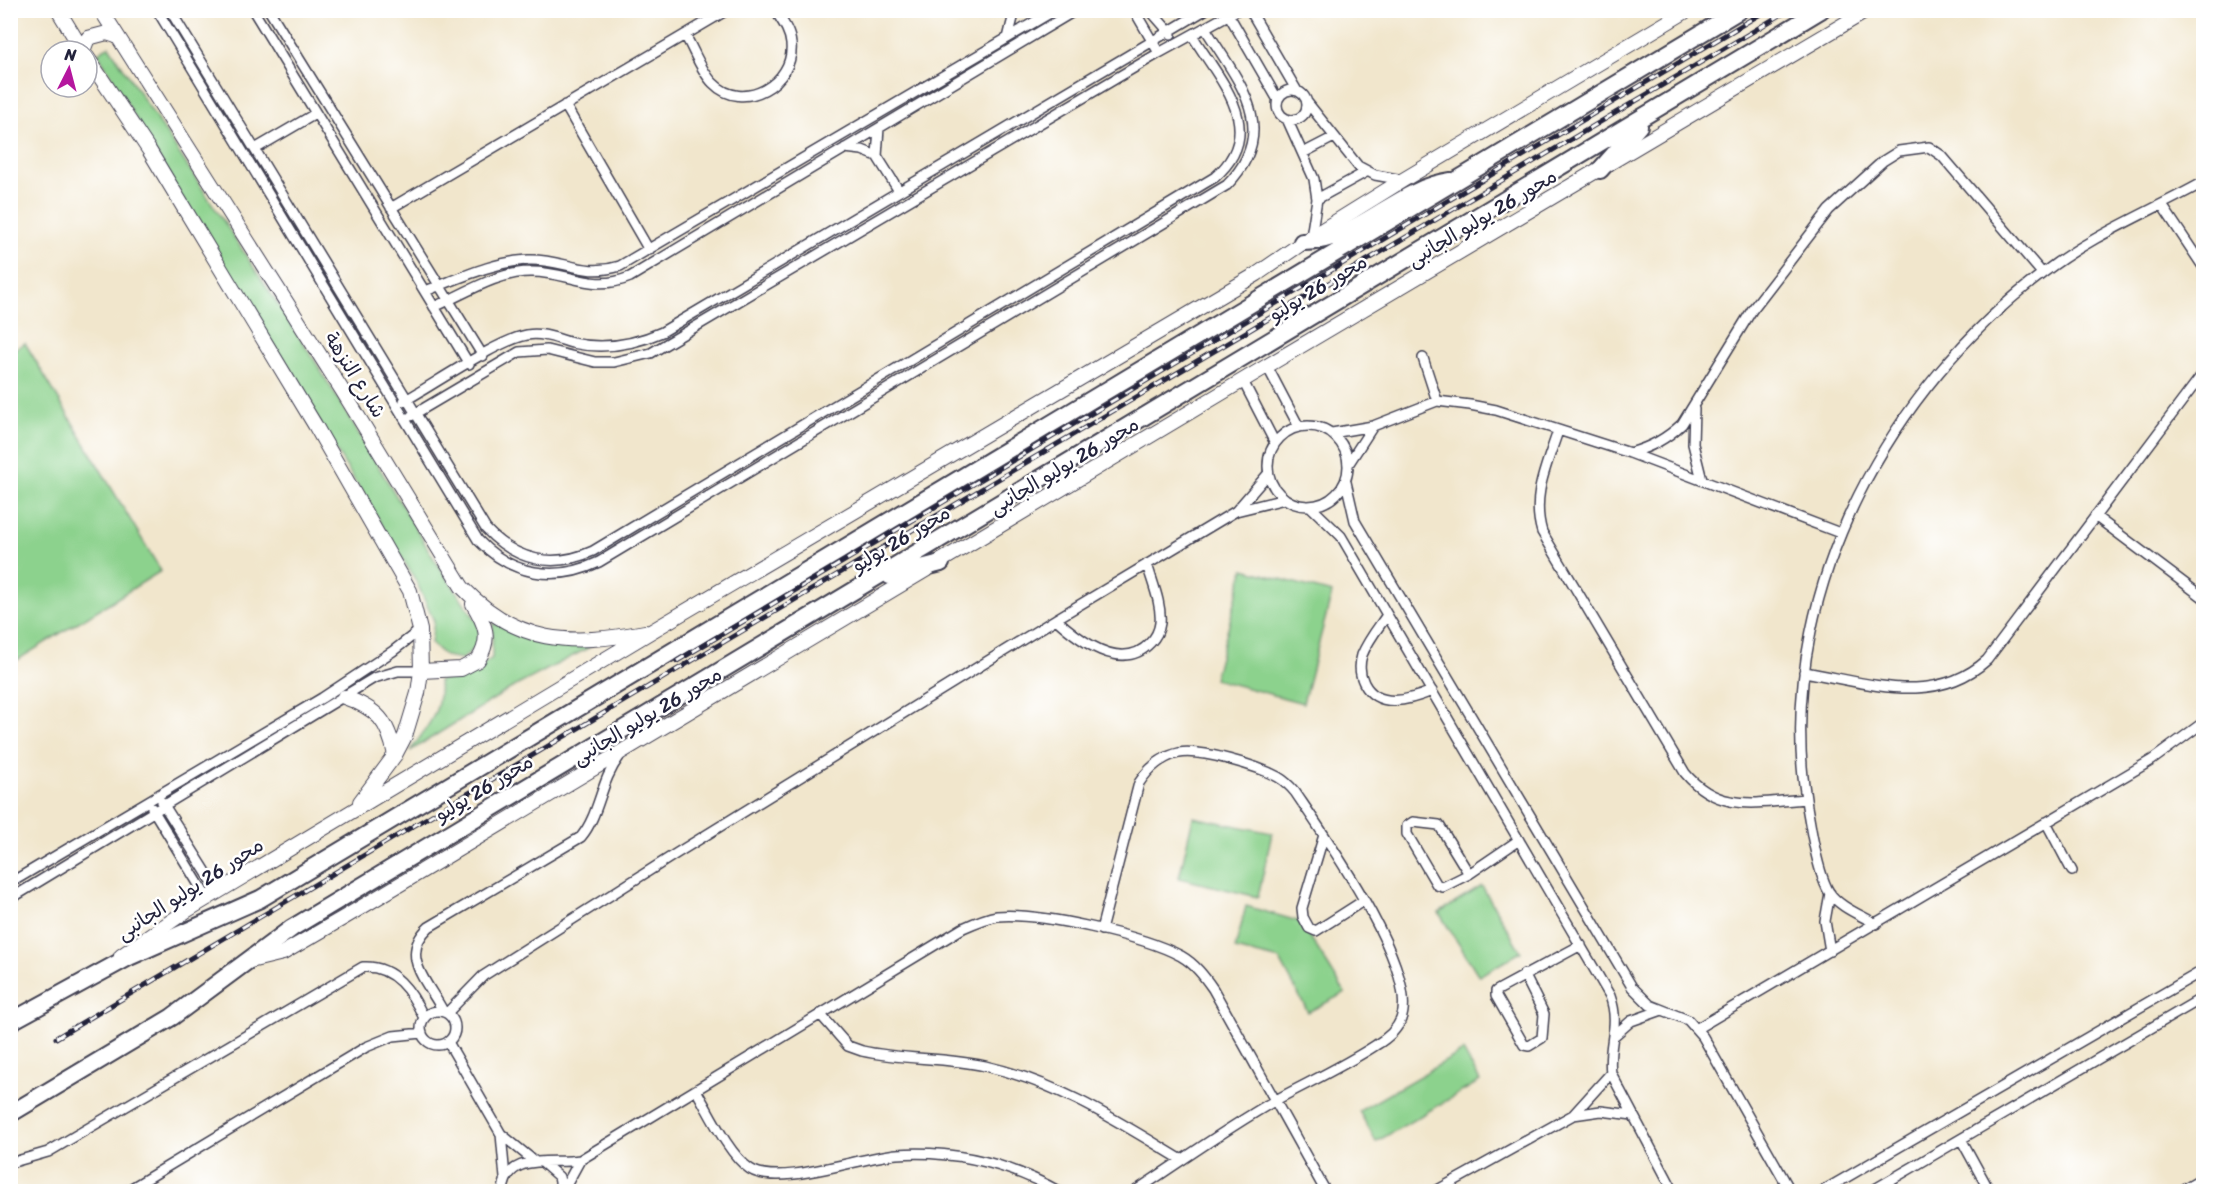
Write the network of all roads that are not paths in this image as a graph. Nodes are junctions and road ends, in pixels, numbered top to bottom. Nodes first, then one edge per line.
1 (58, 10) edge
2 (101, 10) edge
3 (157, 10) edge
4 (170, 10) edge
5 (253, 10) edge
6 (269, 10) edge
7 (727, 10) edge
8 (775, 10) edge
9 (1015, 10) edge
10 (1055, 10) edge
11 (1076, 10) edge
12 (1134, 10) edge
13 (1150, 10) edge
14 (1205, 10) edge
15 (1238, 10) edge
16 (1250, 10) edge
17 (1688, 10) edge
18 (1740, 10) edge
19 (1821, 10) edge
20 (1868, 10) edge
21 (1227, 13) edge
22 (1205, 28) junction
23 (1168, 31) junction
24 (685, 35) junction
25 (1192, 35) junction
26 (117, 36) junction
27 (1008, 38) junction
28 (76, 39) edge
29 (88, 39) edge
30 (1151, 40) junction
31 (1178, 43) junction
32 (1159, 53) junction
33 (99, 75) edge
34 (1297, 91) junction
35 (1278, 100) junction
36 (1306, 102) junction
37 (565, 105) junction
38 (1650, 113) junction
39 (315, 114) junction
40 (1287, 119) junction
41 (879, 128) junction
42 (1334, 136) junction
43 (845, 148) junction
44 (255, 149) junction
45 (1303, 153) junction
46 (877, 156) junction
47 (1600, 170) junction
48 (1366, 172) junction
49 (1403, 180) junction
50 (1461, 181) junction
51 (2204, 182) edge
52 (899, 191) junction
53 (1317, 199) junction
54 (2162, 205) junction
55 (391, 208) junction
56 (1306, 240) junction
57 (650, 250) junction
58 (2204, 268) edge
59 (2042, 273) junction
60 (439, 286) junction
61 (425, 291) junction
62 (448, 301) junction
63 (434, 307) junction
64 (483, 356) junction
65 (1423, 358) dead end
66 (469, 364) junction
67 (1267, 366) junction
68 (2204, 372) edge
69 (1243, 381) junction
70 (408, 399) junction
71 (1437, 401) junction
72 (396, 406) junction
73 (1694, 407) junction
74 (416, 413) junction
75 (404, 420) junction
76 (1373, 426) junction
77 (1299, 427) junction
78 (1558, 431) junction
79 (1332, 434) junction
80 (1275, 443) junction
81 (1630, 453) junction
82 (1349, 463) junction
83 (1268, 474) junction
84 (1702, 480) junction
85 (1346, 482) junction
86 (1285, 499) junction
87 (1311, 507) junction
88 (1236, 511) junction
89 (2095, 516) junction
90 (1840, 532) junction
91 (579, 557) junction
92 (941, 563) junction
93 (1147, 564) junction
94 (586, 568) junction
95 (872, 581) junction
96 (462, 587) junction
97 (2204, 598) edge
98 (1387, 615) junction
99 (1056, 620) junction
100 (420, 630) junction
101 (652, 631) junction
102 (421, 671) junction
103 (1804, 672) junction
104 (1432, 691) junction
105 (344, 697) junction
106 (2204, 722) edge
107 (260, 734) junction
108 (266, 745) junction
109 (395, 755) junction
110 (620, 755) junction
111 (157, 795) junction
112 (1806, 799) junction
113 (148, 801) junction
114 (165, 806) junction
115 (351, 811) junction
116 (155, 812) junction
117 (2046, 822) junction
118 (1324, 835) junction
119 (1519, 840) junction
120 (2072, 871) dead end
121 (1469, 874) junction
122 (10, 883) edge
123 (1830, 892) junction
124 (213, 895) junction
125 (10, 899) edge
126 (1363, 901) junction
127 (1876, 924) junction
128 (1101, 930) junction
129 (1581, 945) junction
130 (1830, 951) junction
131 (244, 962) junction
132 (104, 970) junction
133 (2204, 970) edge
134 (1524, 975) junction
135 (2204, 997) edge
136 (1662, 1010) junction
137 (445, 1012) junction
138 (820, 1014) junction
139 (424, 1018) junction
140 (10, 1022) edge
141 (1696, 1029) junction
142 (422, 1033) junction
143 (1614, 1035) junction
144 (448, 1042) junction
145 (1611, 1073) junction
146 (696, 1090) junction
147 (1275, 1101) junction
148 (10, 1114) edge
149 (1573, 1115) junction
150 (1633, 1115) junction
151 (501, 1134) junction
152 (1961, 1138) junction
153 (580, 1160) junction
154 (1182, 1160) junction
155 (537, 1161) junction
156 (10, 1163) edge
157 (2204, 1177) edge
158 (505, 1178) junction
159 (125, 1191) edge
160 (503, 1191) edge
161 (562, 1191) edge
162 (1060, 1191) edge
163 (1134, 1191) edge
164 (1326, 1191) edge
165 (1434, 1191) edge
166 (1674, 1191) edge
167 (1791, 1191) edge
168 (1821, 1191) edge
169 (1870, 1191) edge
170 (1990, 1191) edge
171 (2178, 1191) edge

1 - 28 main road
2 - 26 main road, شارع النزهة
3 - 72 street
4 - 44 street
5 - 39 street
6 - 55 street
7 - 24 street
8 - 24 street
9 - 27 street
10 - 27 street
11 - 41 street
12 - 30 street
13 - 23 street
14 - 23 street
15 - 21 street
16 - 34 street
17 - 49 main road, محور 26 يوليو الجانبى
18 - 50 highway, محور 26 يوليو
19 - 38 highway, محور 26 يوليو
20 - 47 main road, محور 26 يوليو الجانبى
21 - 22 street
21 - 35 street
22 - 25 street
22 - 94 street
23 - 30 street
23 - 31 street
24 - 37 street
25 - 31 street
25 - 91 street
26 - 29 main road
26 - 96 main road, شارع النزهة
27 - 57 street
30 - 32 street
30 - 52 street
31 - 32 street
32 - 74 street
33 - 100 main road
34 - 35 street
34 - 36 street
35 - 40 street
36 - 40 street
36 - 42 street
37 - 55 street
37 - 57 street
38 - 47 highway
38 - 95 highway, محور 26 يوليو
39 - 44 street
39 - 61 street
40 - 45 street
41 - 43 street
41 - 46 street
42 - 45 street
42 - 48 street
43 - 46 street
43 - 62 street
44 - 70 street
45 - 53 street
46 - 52 street
47 - 67 main road, محور 26 يوليو الجانبى
48 - 49 street
48 - 53 street
49 - 56 main road, محور 26 يوليو الجانبى
50 - 56 highway
50 - 132 highway, محور 26 يوليو
51 - 54 street
52 - 64 street
53 - 56 street
54 - 58 street
54 - 59 street
55 - 60 street
56 - 101 main road, محور 26 يوليو الجانبى
57 - 60 street
59 - 73 street
59 - 90 street
60 - 61 street
60 - 62 street
61 - 63 street
62 - 63 street
62 - 64 street
63 - 66 street
64 - 66 street
65 - 71 street
66 - 70 street
67 - 69 main road, محور 26 يوليو الجانبى
67 - 77 street
68 - 89 street
69 - 80 street
69 - 92 main road, محور 26 يوليو الجانبى
70 - 72 street
70 - 74 street
71 - 76 street
71 - 78 street
72 - 75 street
73 - 81 street
73 - 84 street
74 - 75 street
74 - 91 street
75 - 94 street
76 - 79 street
76 - 82 street
77 - 79 street
77 - 80 street
78 - 81 street
78 - 112 street
79 - 82 street
80 - 83 street
81 - 84 street
82 - 85 street
83 - 86 street
83 - 88 street
84 - 90 street
85 - 87 street
85 - 136 street
86 - 87 street
86 - 88 street
87 - 98 street
88 - 93 street
89 - 97 street
89 - 103 street
90 - 103 street
91 - 94 street
92 - 95 highway
92 - 110 main road, محور 26 يوليو الجانبى
93 - 99 street
93 - 99 street
95 - 131 highway, محور 26 يوليو
96 - 101 main road, شارع النزهة
96 - 102 main road
98 - 104 street
98 - 104 street
99 - 137 street
100 - 102 main road
100 - 107 street
101 - 115 main road, محور 26 يوليو الجانبى
102 - 105 street
102 - 109 main road
103 - 112 street
104 - 119 street
105 - 108 street
105 - 109 main road
106 - 117 street
107 - 108 street
107 - 111 street
108 - 114 street
109 - 115 main road
110 - 131 main road, محور 26 يوليو الجانبى
110 - 137 street
111 - 113 street
111 - 114 street
112 - 123 street
113 - 116 street
113 - 122 street
114 - 116 street
114 - 124 street
115 - 124 main road, محور 26 يوليو الجانبى
116 - 124 street
116 - 125 street
117 - 120 street
117 - 127 street
118 - 126 street
118 - 126 street
118 - 128 street
119 - 121 street
119 - 129 street
121 - 121 street
123 - 127 street
123 - 130 street
124 - 132 main road, محور 26 يوليو الجانبى
126 - 147 street
127 - 130 street
128 - 138 street
128 - 147 street
129 - 134 street
129 - 143 street
130 - 141 street
131 - 148 highway, محور 26 يوليو
132 - 140 highway, محور 26 يوليو
133 - 168 street
134 - 134 street
135 - 152 street
136 - 141 street
136 - 143 street
137 - 139 street
137 - 144 street
138 - 146 street
138 - 154 street
139 - 142 street
139 - 156 street
141 - 167 street
142 - 144 street
142 - 159 street
143 - 145 street
144 - 151 street
145 - 149 street
145 - 150 street
146 - 153 street
146 - 162 street
147 - 154 street
147 - 164 street
149 - 150 street
149 - 165 street
150 - 166 street
151 - 155 street
151 - 158 street
152 - 169 street
152 - 170 street
153 - 155 street
153 - 161 street
154 - 163 street
155 - 158 street
155 - 161 street
157 - 171 street
158 - 160 street

